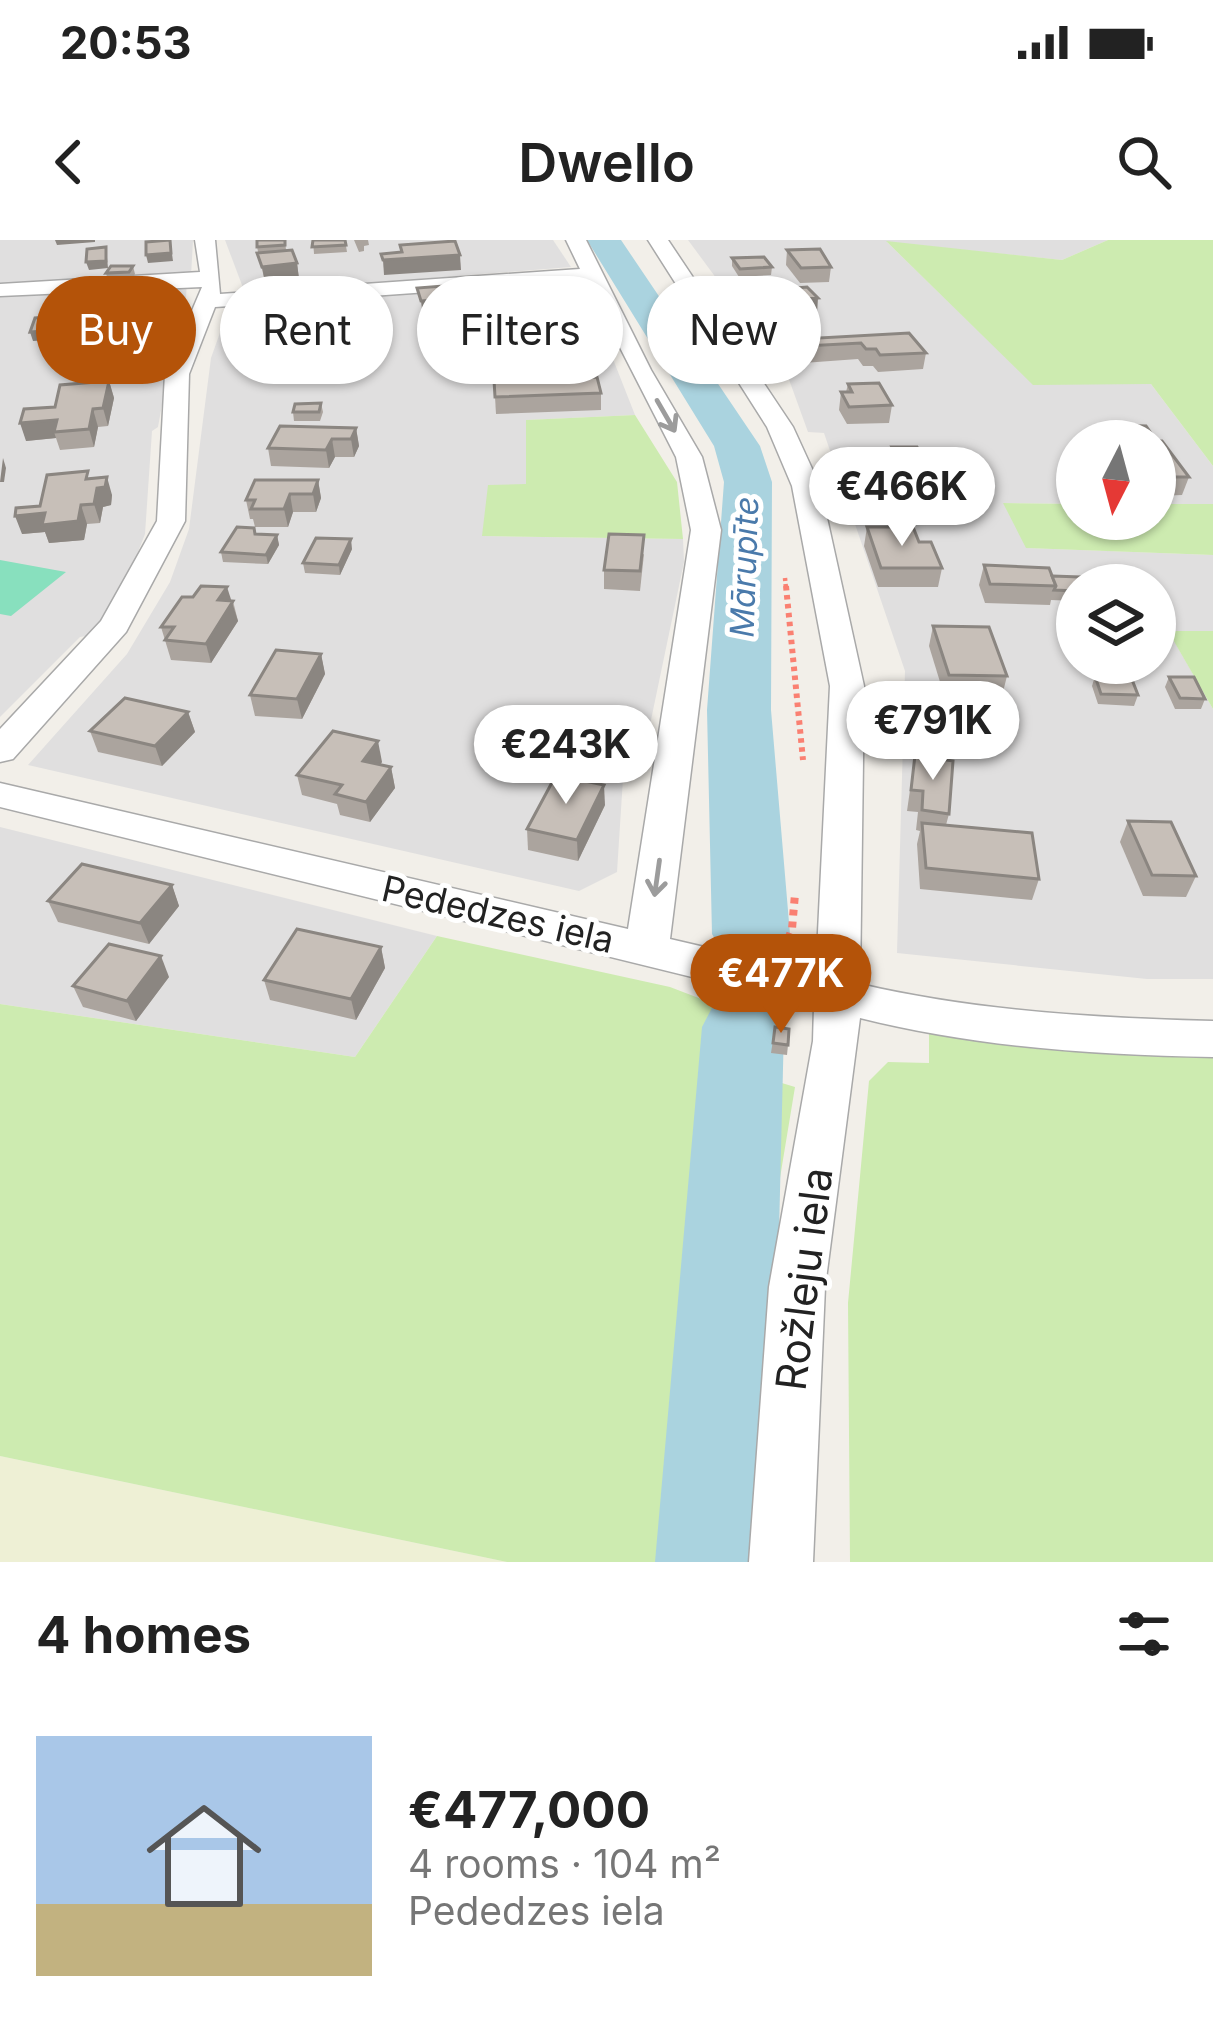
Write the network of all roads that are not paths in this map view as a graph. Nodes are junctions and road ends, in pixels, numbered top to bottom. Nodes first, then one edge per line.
1 (205, 240) edge
2 (576, 240) edge
3 (658, 240) edge
4 (595, 274) junction
5 (208, 289) junction
6 (0, 290) edge
7 (0, 751) edge
8 (0, 796) edge
9 (647, 949) junction
10 (839, 997) junction
11 (1213, 1039) edge
12 (782, 1562) edge

1 - 5 street
2 - 4 street
3 - 10 street, Rožleju iela
4 - 5 street
4 -> 9 street
5 - 6 street
5 - 7 street
8 - 9 street, Pededzes iela
9 - 10 street, Pededzes iela
10 - 11 street, Pededzes iela
10 - 12 street, Rožleju iela

